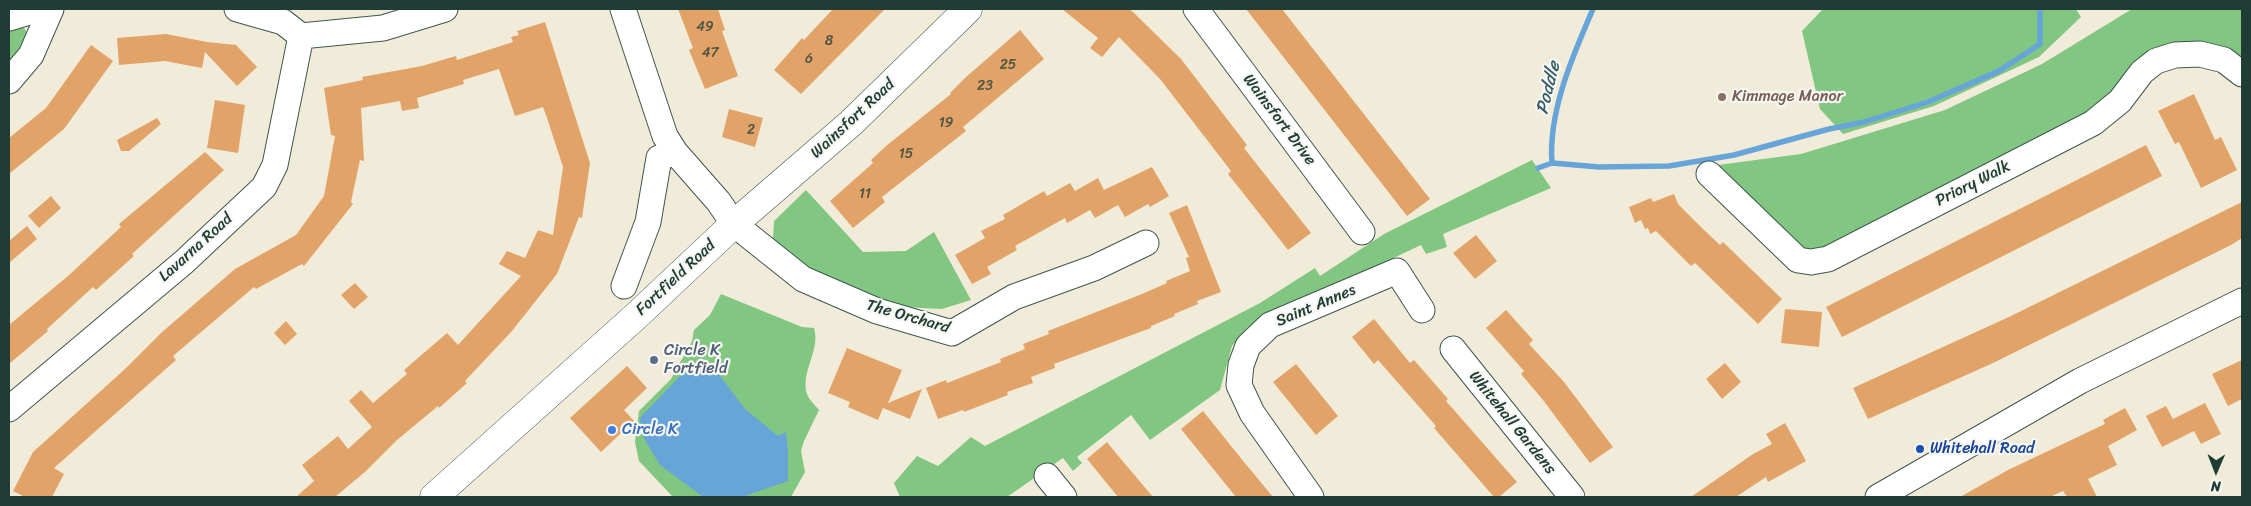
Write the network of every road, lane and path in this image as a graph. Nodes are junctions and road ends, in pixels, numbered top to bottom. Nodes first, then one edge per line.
1 (39, 9) edge
2 (51, 9) edge
3 (237, 9) edge
4 (444, 9) edge
5 (623, 9) edge
6 (968, 9) edge
7 (1196, 9) edge
8 (9, 18) edge
9 (301, 36) junction
10 (2242, 74) edge
11 (9, 81) edge
12 (675, 152) junction
13 (1709, 174) dead end
14 (734, 224) junction
15 (1362, 232) dead end
16 (1146, 243) dead end
17 (624, 286) dead end
18 (2242, 301) edge
19 (1422, 310) dead end
20 (1453, 349) dead end
21 (9, 409) edge
22 (1047, 476) dead end
23 (1311, 496) edge
24 (434, 497) edge
25 (1064, 497) edge
26 (1572, 497) edge
27 (1878, 497) edge

1 - 8 street
2 - 11 street
3 - 9 street
4 - 9 street
5 - 12 street
6 - 14 main road, Wainsfort Road
7 - 15 street, Wainsfort Drive
9 - 21 street, Lavarna Road
10 - 13 street, Priory Walk
12 - 14 street
12 - 17 street
14 - 16 street, The Orchard
14 - 24 main road, Fortfield Road
18 - 27 street
19 - 23 street, Saint Annes
20 - 26 street, Whitehall Gardens
22 - 25 street

